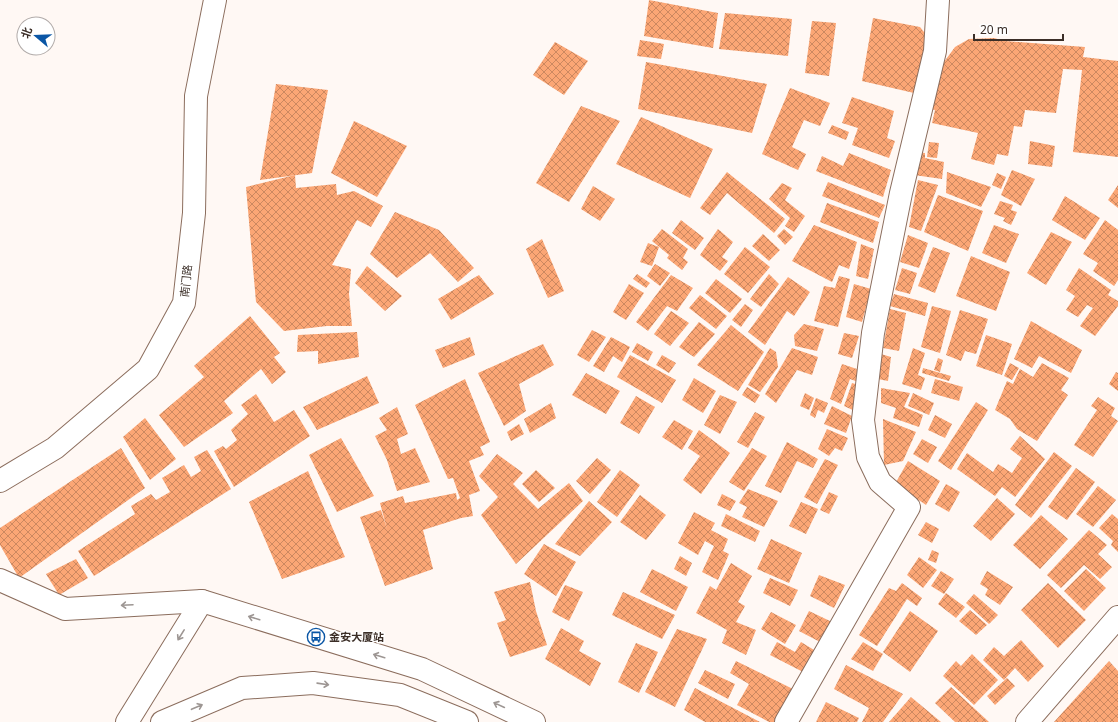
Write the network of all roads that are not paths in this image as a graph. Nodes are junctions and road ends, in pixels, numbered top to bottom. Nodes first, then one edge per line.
1 (215, 0) edge
2 (938, 0) edge
3 (0, 481) edge
4 (0, 580) edge
5 (202, 602) junction
6 (1118, 617) edge
7 (127, 722) edge
8 (162, 722) edge
9 (468, 722) edge
10 (534, 722) edge
11 (786, 722) edge
12 (1027, 722) edge

1 - 3 main road, 南门路
2 - 11 main road
5 -> 4 main road
5 -> 7 main road
10 -> 5 main road
6 - 12 main road
8 -> 9 main road

